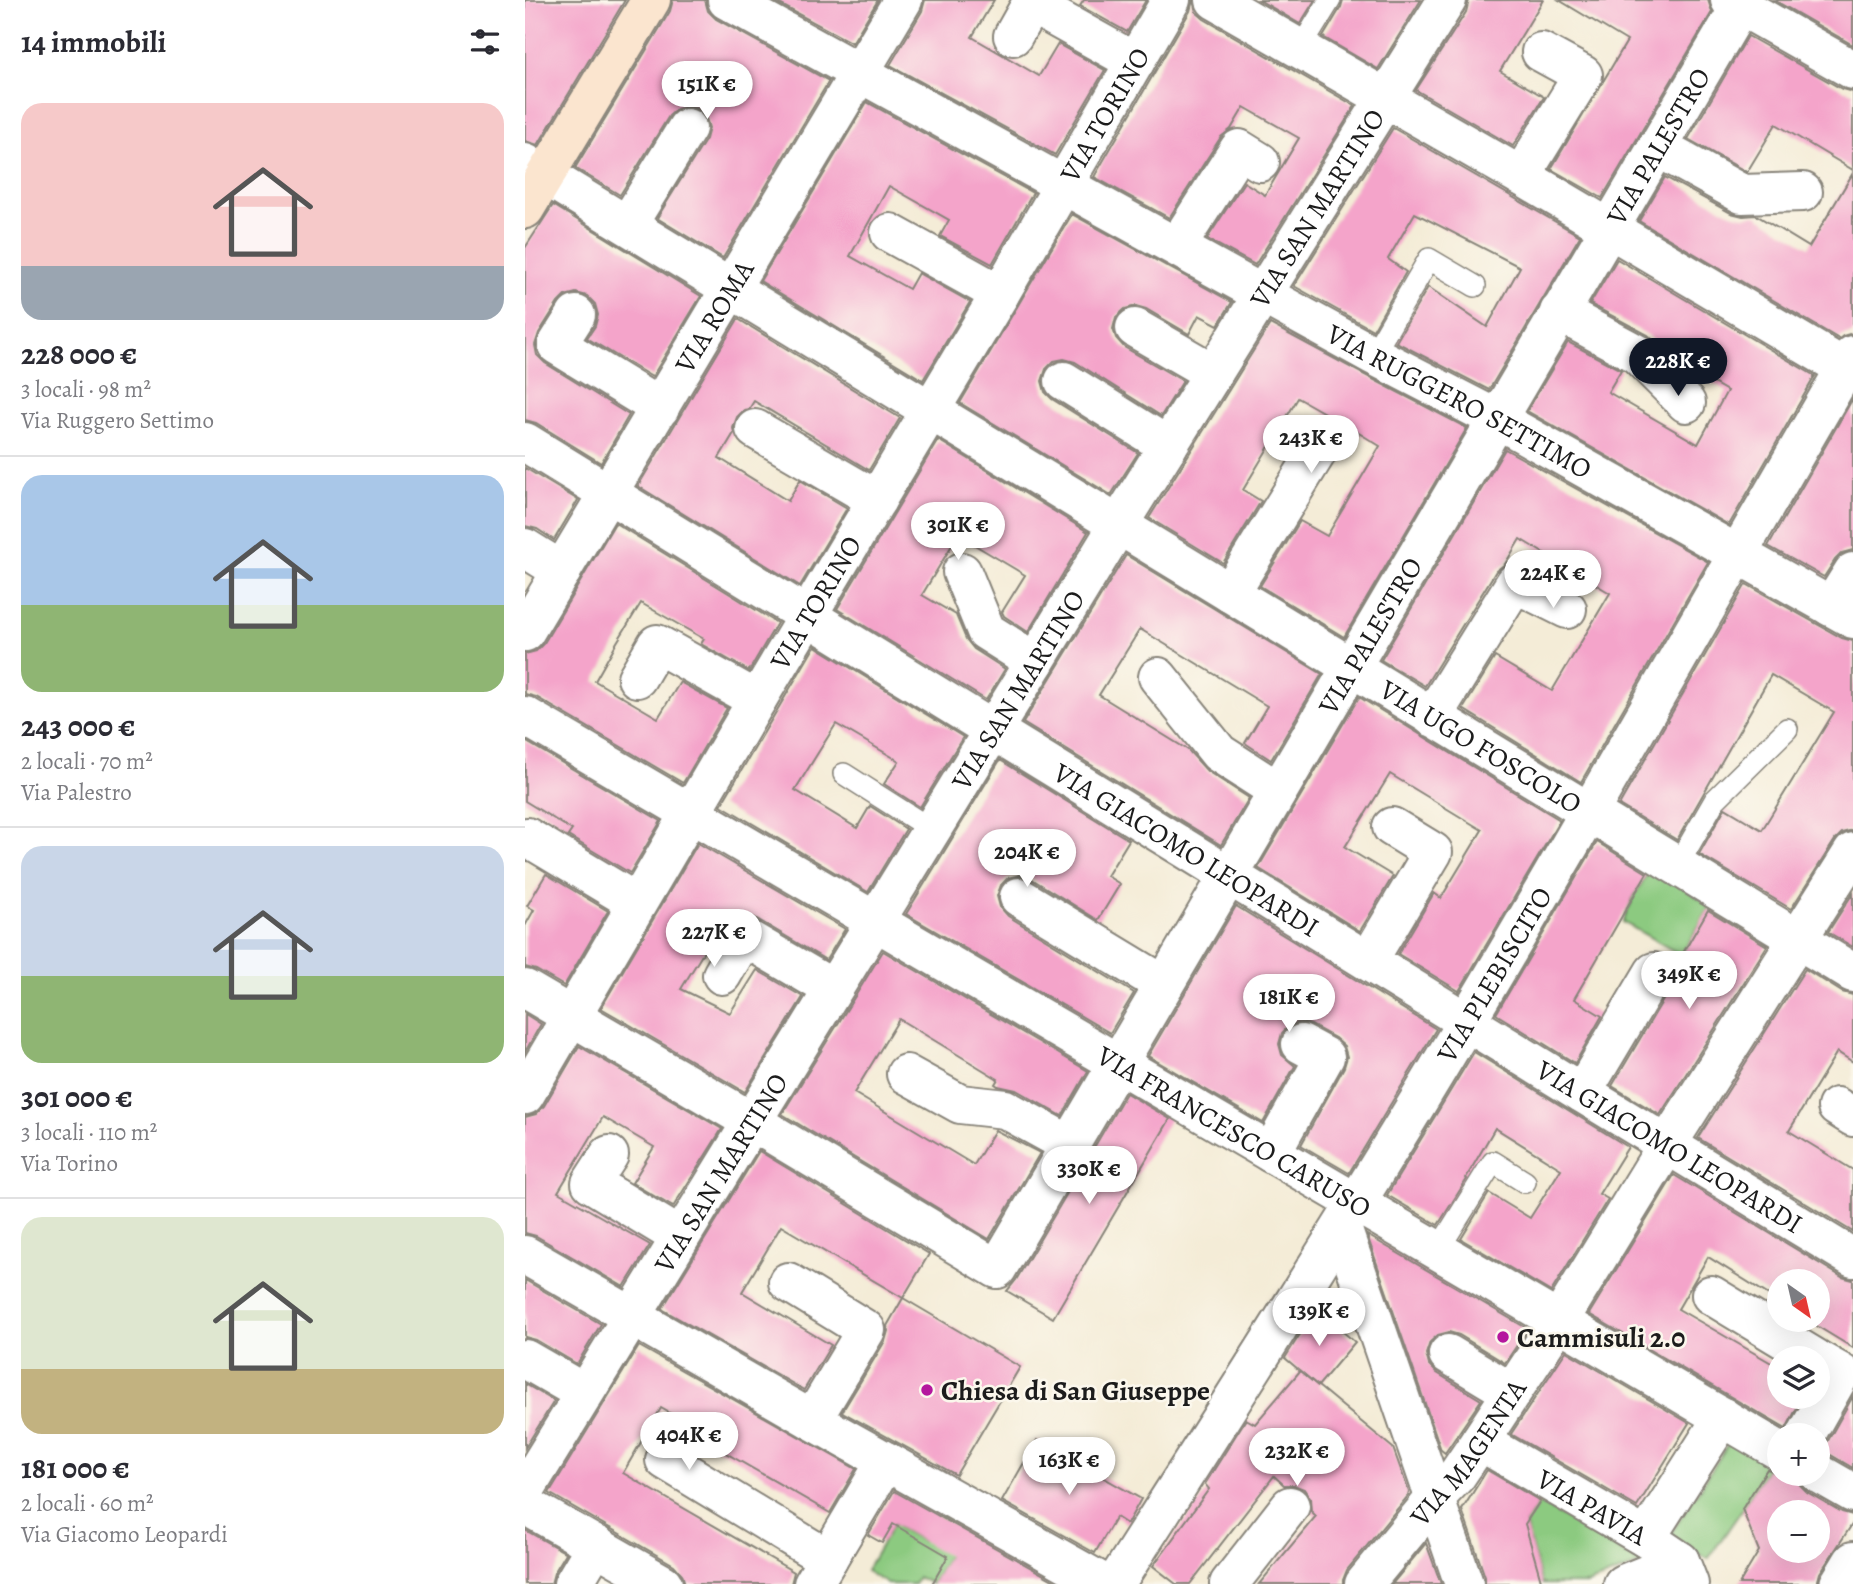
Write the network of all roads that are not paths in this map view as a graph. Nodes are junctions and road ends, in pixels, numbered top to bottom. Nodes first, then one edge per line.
1 (652, 0) edge
2 (727, 0) edge
3 (903, 0) edge
4 (1171, 0) edge
5 (1215, 0) edge
6 (1330, 0) edge
7 (1447, 0) edge
8 (1738, 2) edge
9 (1013, 36) dead end
10 (1300, 49) junction
11 (1541, 52) dead end
12 (1135, 62) junction
13 (1853, 70) edge
14 (859, 73) junction
15 (1386, 98) junction
16 (687, 128) dead end
17 (1657, 147) junction
18 (1260, 162) dead end
19 (535, 169) edge
20 (1521, 176) junction
21 (1064, 184) junction
22 (1803, 192) dead end
23 (525, 209) edge
24 (628, 224) junction
25 (1609, 228) junction
26 (890, 233) dead end
27 (1177, 246) junction
28 (1475, 286) dead end
29 (731, 288) junction
30 (1000, 294) junction
31 (1263, 294) junction
32 (1559, 312) junction
33 (576, 315) dead end
34 (1135, 328) dead end
35 (1373, 355) junction
36 (1850, 366) edge
37 (1213, 373) junction
38 (1064, 381) dead end
39 (1686, 403) dead end
40 (660, 408) junction
41 (932, 410) junction
42 (1497, 419) junction
43 (755, 429) dead end
44 (525, 442) edge
45 (1168, 446) junction
46 (1317, 452) dead end
47 (608, 493) junction
48 (877, 500) junction
49 (1119, 524) junction
50 (525, 548) edge
51 (1737, 554) junction
52 (562, 571) junction
53 (961, 572) dead end
54 (1853, 572) edge
55 (1230, 593) junction
56 (1567, 609) dead end
57 (1842, 613) edge
58 (807, 615) junction
59 (525, 632) edge
60 (1035, 662) junction
61 (1350, 667) junction
62 (1158, 677) dead end
63 (637, 678) dead end
64 (757, 700) junction
65 (525, 716) edge
66 (1433, 717) junction
67 (1787, 729) dead end
68 (994, 730) junction
69 (844, 774) dead end
70 (1278, 791) junction
71 (1590, 812) junction
72 (690, 814) junction
73 (1392, 827) dead end
74 (932, 830) junction
75 (525, 841) edge
76 (1853, 852) edge
77 (1677, 866) junction
78 (1229, 875) junction
79 (1019, 897) dead end
80 (638, 904) junction
81 (875, 921) junction
82 (1797, 939) junction
83 (1368, 961) junction
84 (1654, 972) dead end
85 (1853, 974) edge
86 (722, 975) dead end
87 (1164, 985) junction
88 (525, 989) edge
89 (833, 989) junction
90 (571, 1016) junction
91 (1467, 1021) junction
92 (1301, 1044) dead end
93 (1118, 1064) junction
94 (906, 1074) dead end
95 (1582, 1093) junction
96 (525, 1094) edge
97 (751, 1121) junction
98 (1070, 1144) junction
99 (1667, 1145) junction
100 (1271, 1153) junction
101 (609, 1155) dead end
102 (1525, 1182) dead end
103 (1349, 1215) junction
104 (680, 1237) junction
105 (1437, 1250) junction
106 (525, 1255) edge
107 (1853, 1258) edge
108 (788, 1282) dead end
109 (1711, 1295) dead end
110 (632, 1315) junction
111 (1559, 1321) junction
112 (1795, 1346) edge
113 (1448, 1354) dead end
114 (525, 1359) edge
115 (1830, 1367) edge
116 (1830, 1391) edge
117 (1511, 1392) junction
118 (584, 1393) junction
119 (1723, 1417) junction
120 (812, 1420) junction
121 (1480, 1441) junction
122 (1767, 1443) edge
123 (666, 1460) dead end
124 (886, 1461) junction
125 (1830, 1480) edge
126 (525, 1490) edge
127 (1853, 1493) edge
128 (1435, 1498) junction
129 (525, 1505) edge
130 (1290, 1506) dead end
131 (1646, 1538) junction
132 (596, 1545) junction
133 (1853, 1561) edge
134 (820, 1571) edge
135 (1685, 1572) edge
136 (573, 1584) edge
137 (663, 1584) edge
138 (1105, 1584) edge
139 (1115, 1584) edge
140 (1229, 1584) edge
141 (1364, 1584) edge
142 (1464, 1584) edge
143 (1623, 1584) edge
144 (1839, 1584) edge

1 - 19 street
2 - 14 street, VIA RUGGERO SETTIMO
3 - 14 street, VIA ROMA
4 - 12 street, VIA TORINO
5 - 10 street
6 - 10 lane
7 - 15 street, VIA SAN MARTINO
8 - 13 street
8 - 17 street, VIA PALESTRO
9 - 12 street
10 - 15 street
11 - 20 street
12 - 21 street, VIA TORINO
14 - 21 street, VIA RUGGERO SETTIMO
14 - 29 street, VIA ROMA
15 - 20 street
15 - 31 street, VIA SAN MARTINO
16 - 24 street
17 - 22 street
17 - 25 street, VIA PALESTRO
18 - 27 street
19 - 23 street
19 - 24 street, VIA UGO FOSCOLO
20 - 25 street
21 - 27 street, VIA RUGGERO SETTIMO
21 - 30 street, VIA TORINO
24 - 29 street, VIA UGO FOSCOLO
25 - 32 street, VIA PALESTRO
25 - 36 street
26 - 30 street
27 - 31 street, VIA RUGGERO SETTIMO
28 - 35 lane
29 - 40 street, VIA ROMA
29 - 41 street, VIA UGO FOSCOLO
30 - 41 street, VIA TORINO
31 - 35 street, VIA RUGGERO SETTIMO
31 - 37 street, VIA SAN MARTINO
32 - 39 street
32 - 42 street, VIA PALESTRO
33 - 40 street
34 - 37 street
35 - 42 street, VIA RUGGERO SETTIMO
36 - 51 street, VIA PLEBISCITO
37 - 45 street, VIA SAN MARTINO
38 - 45 street
40 - 47 street, VIA ROMA
41 - 48 street, VIA TORINO
41 - 49 street, VIA UGO FOSCOLO
42 - 51 street, VIA RUGGERO SETTIMO
42 - 61 street, VIA PALESTRO
43 - 48 street
44 - 47 street, VIA GIACOMO LEOPARDI
45 - 49 street, VIA SAN MARTINO
46 - 55 street
47 - 52 street, VIA ROMA
47 - 58 street, VIA GIACOMO LEOPARDI
48 - 58 street, VIA TORINO
49 - 55 street, VIA UGO FOSCOLO
49 - 60 street, VIA SAN MARTINO
50 - 52 street
51 - 57 street, VIA RUGGERO SETTIMO
51 - 71 street, VIA PLEBISCITO
52 - 59 street, VIA ROMA
53 - 60 street
54 - 57 street
55 - 61 street, VIA UGO FOSCOLO
56 - 66 street
58 - 64 street, VIA TORINO
58 - 68 street, VIA GIACOMO LEOPARDI
60 - 68 street, VIA SAN MARTINO
61 - 66 street, VIA UGO FOSCOLO
61 - 70 street, VIA PALESTRO
62 - 70 street
63 - 64 street
64 - 72 street, VIA TORINO
65 - 72 street, VIA FRANCESCO CARUSO
66 - 71 street, VIA UGO FOSCOLO
67 - 77 lane
68 - 74 street, VIA SAN MARTINO
68 - 78 street, VIA GIACOMO LEOPARDI
69 - 74 lane
70 - 78 street, VIA PALESTRO
71 - 77 street, VIA UGO FOSCOLO
71 - 91 street, VIA PLEBISCITO
72 - 80 street, VIA TORINO
72 - 81 street, VIA FRANCESCO CARUSO
73 - 83 street
74 - 81 street, VIA SAN MARTINO
75 - 80 street
76 - 82 street, VIA MAGENTA
77 - 82 street, VIA UGO FOSCOLO
78 - 83 street, VIA GIACOMO LEOPARDI
78 - 87 street, VIA PALESTRO
79 - 87 street
80 - 90 street, VIA TORINO
81 - 89 street, VIA SAN MARTINO
81 - 93 street, VIA FRANCESCO CARUSO
82 - 85 street, VIA UGO FOSCOLO
82 - 99 street, VIA MAGENTA
83 - 91 street, VIA GIACOMO LEOPARDI
84 - 95 street
86 - 89 street
87 - 93 street, VIA PALESTRO
88 - 90 street
89 - 97 street, VIA SAN MARTINO
90 - 96 street, VIA TORINO
90 - 97 street
91 - 95 street, VIA GIACOMO LEOPARDI
91 - 103 street, VIA PLEBISCITO
92 - 100 street
93 - 98 street, VIA PALESTRO
93 - 100 street, VIA FRANCESCO CARUSO
94 - 98 street
95 - 99 street, VIA GIACOMO LEOPARDI
97 - 98 street, VIA PALESTRO
97 - 104 street, VIA SAN MARTINO
99 - 107 street, VIA GIACOMO LEOPARDI
99 - 111 street, VIA MAGENTA
100 - 103 street, VIA FRANCESCO CARUSO
101 - 104 street
102 - 105 lane
103 - 105 street, VIA FRANCESCO CARUSO
103 - 128 street
103 - 139 street, VIA PLEBISCITO
104 - 110 street, VIA SAN MARTINO
105 - 111 street, VIA FRANCESCO CARUSO
106 - 110 street
108 - 120 street
109 - 112 street
110 - 118 street, VIA SAN MARTINO
110 - 120 street
111 - 117 street, VIA MAGENTA
111 - 119 street, VIA FRANCESCO CARUSO
113 - 117 street
114 - 118 street
115 - 116 street
117 - 121 street, VIA MAGENTA
118 - 126 street, VIA SAN MARTINO
119 - 122 street, VIA FRANCESCO CARUSO
119 - 131 street
120 - 124 street
121 - 128 street, VIA MAGENTA
121 - 131 street, VIA PAVIA
123 - 134 street
124 - 134 street
124 - 138 street
125 - 127 street
128 - 141 street, VIA MAGENTA
128 - 142 street
129 - 132 street
130 - 140 street
131 - 135 street, VIA PAVIA
132 - 136 street
132 - 137 street
133 - 144 street
135 - 143 street

